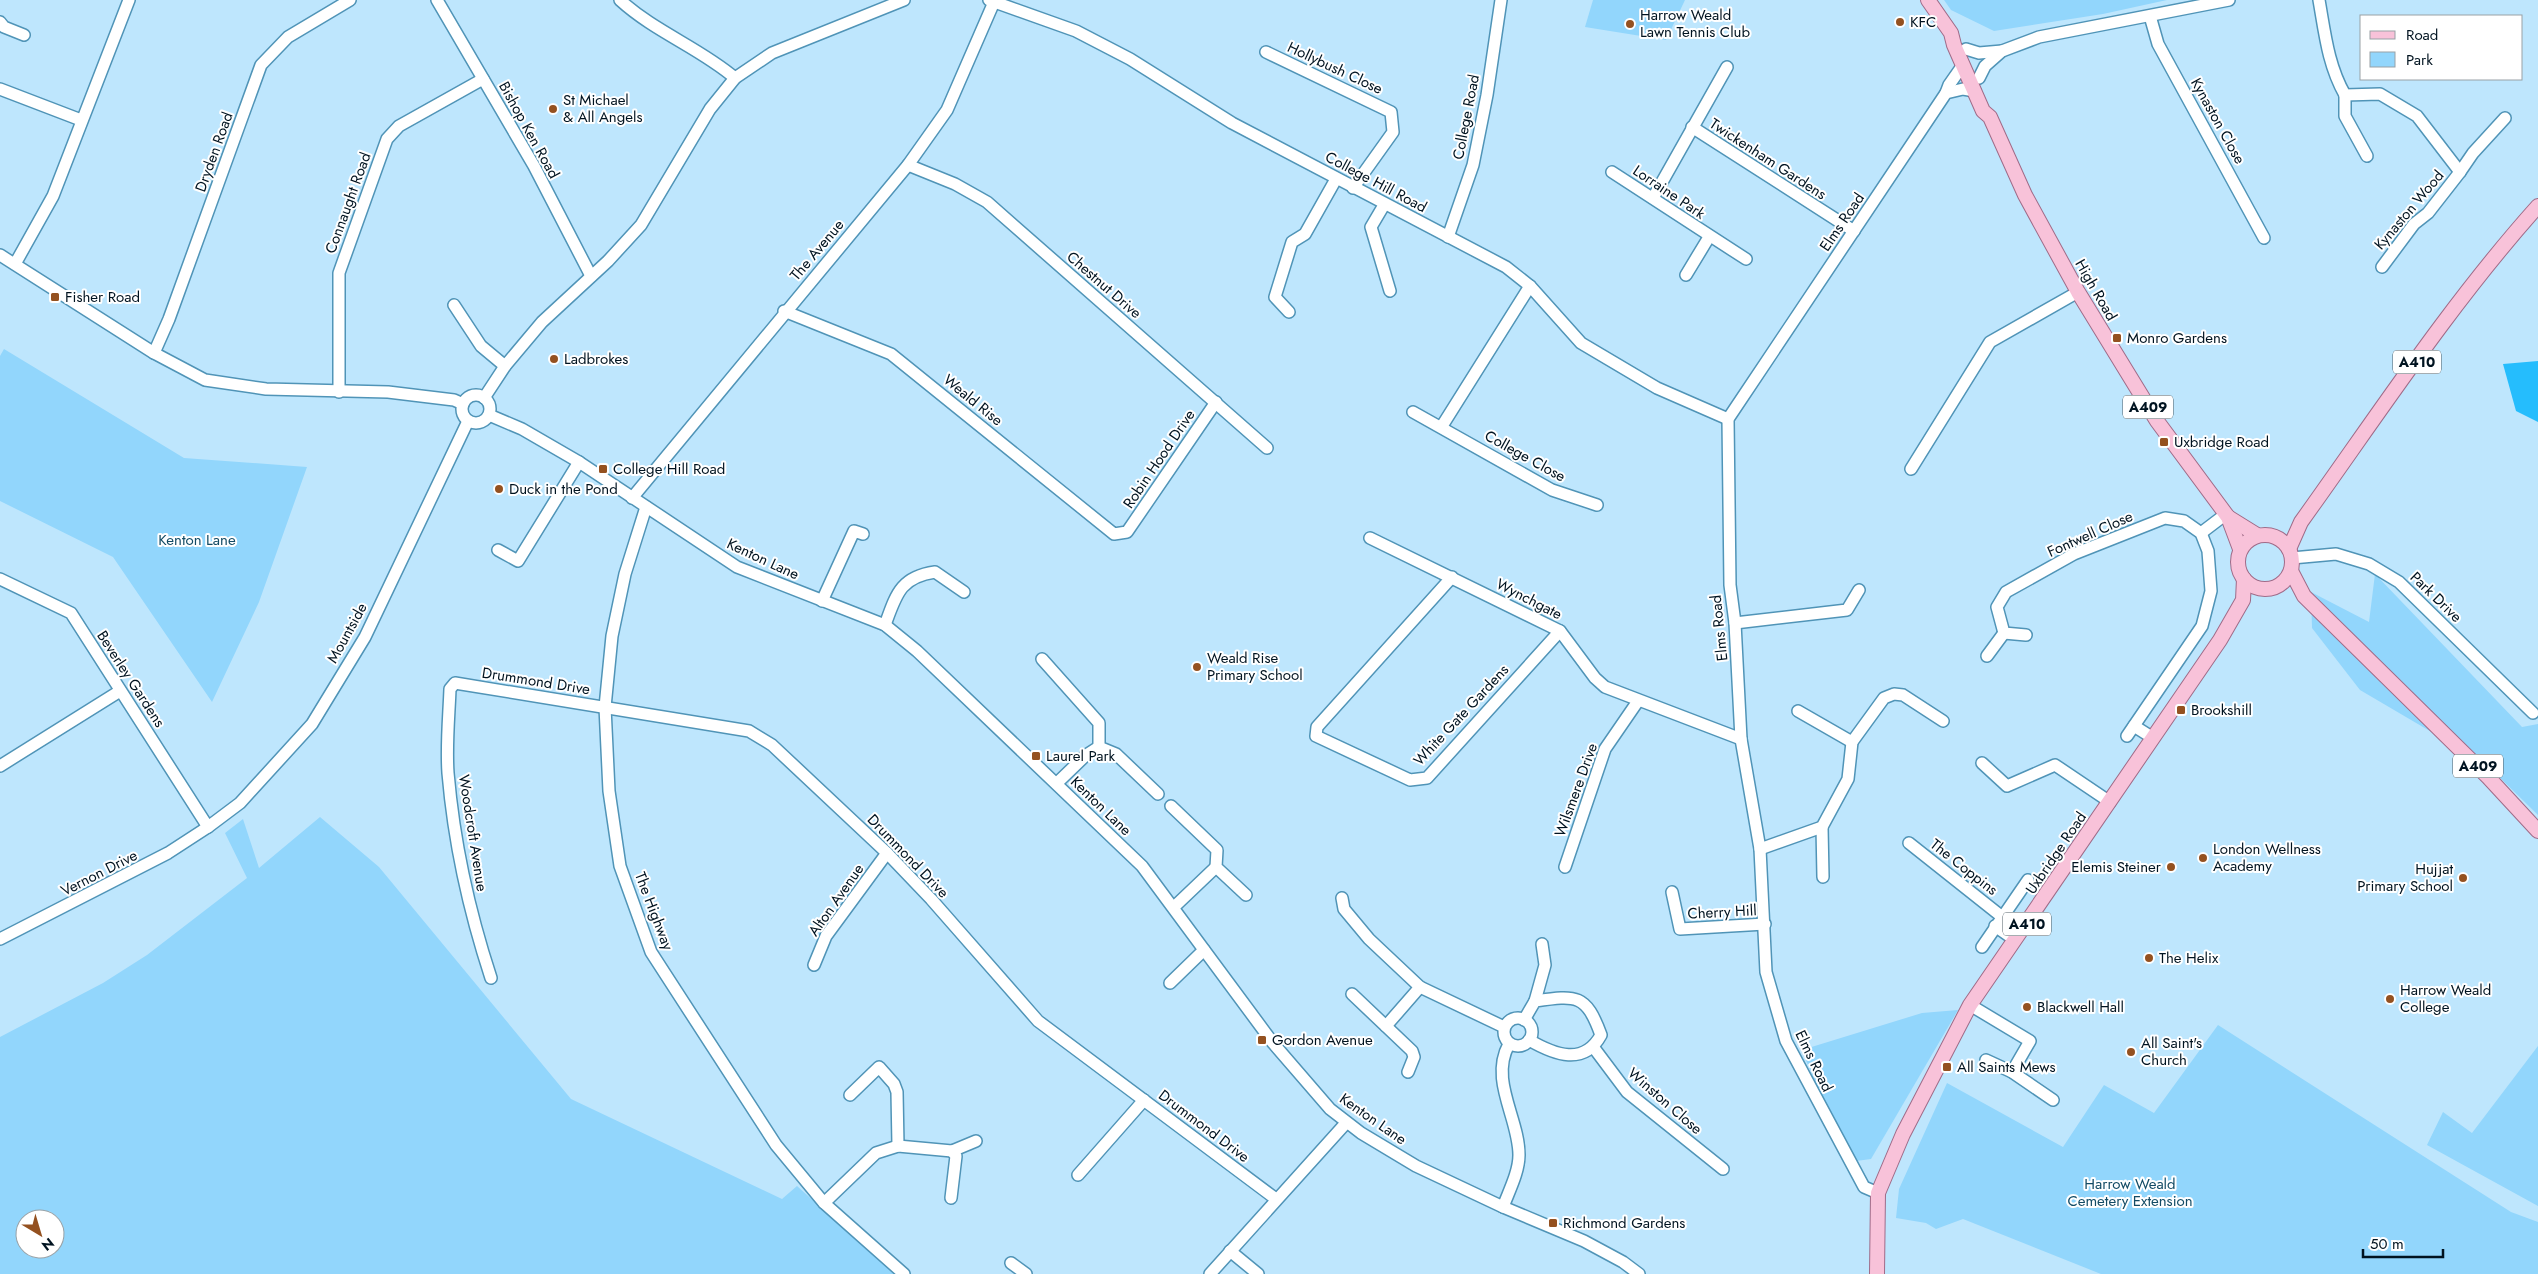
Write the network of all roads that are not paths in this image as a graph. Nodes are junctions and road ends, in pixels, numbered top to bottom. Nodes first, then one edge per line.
1 (129, 0) edge
2 (350, 0) edge
3 (437, 0) edge
4 (620, 0) edge
5 (1501, 0) edge
6 (1928, 0) edge
7 (2229, 0) edge
8 (2319, 0) edge
9 (898, 1) edge
10 (991, 1) edge
11 (2150, 16) junction
12 (0, 22) edge
13 (1951, 33) junction
14 (24, 35) dead end
15 (1966, 49) junction
16 (2002, 51) junction
17 (1266, 52) dead end
18 (1963, 65) junction
19 (1727, 67) dead end
20 (736, 78) junction
21 (483, 79) junction
22 (1977, 85) junction
23 (0, 89) edge
24 (1946, 93) junction
25 (2346, 95) junction
26 (2505, 118) dead end
27 (81, 120) junction
28 (1692, 127) junction
29 (2367, 156) dead end
30 (908, 165) junction
31 (1612, 172) dead end
32 (2460, 172) junction
33 (1336, 179) junction
34 (1353, 188) junction
35 (1653, 198) junction
36 (1384, 205) junction
37 (2538, 206) edge
38 (1854, 231) junction
39 (1448, 237) junction
40 (1709, 237) junction
41 (2264, 238) dead end
42 (0, 255) edge
43 (1746, 259) dead end
44 (14, 264) junction
45 (2382, 267) dead end
46 (1686, 275) dead end
47 (591, 276) junction
48 (1530, 286) junction
49 (1390, 291) dead end
50 (2078, 292) junction
51 (454, 305) dead end
52 (784, 311) junction
53 (1289, 312) dead end
54 (154, 352) junction
55 (505, 366) junction
56 (339, 392) junction
57 (484, 398) junction
58 (1216, 402) junction
59 (463, 404) junction
60 (1414, 412) dead end
61 (489, 415) junction
62 (1728, 419) junction
63 (468, 421) junction
64 (1442, 426) junction
65 (1267, 448) dead end
66 (579, 462) junction
67 (1911, 469) dead end
68 (632, 498) junction
69 (1597, 505) dead end
70 (646, 507) junction
71 (2227, 515) junction
72 (2301, 522) junction
73 (1126, 532) joint
74 (2201, 533) junction
75 (863, 534) dead end
76 (2257, 536) junction
77 (2276, 537) junction
78 (1370, 538) dead end
79 (2240, 549) junction
80 (498, 550) dead end
81 (2290, 559) junction
82 (1452, 577) junction
83 (0, 579) edge
84 (2244, 579) junction
85 (2279, 585) junction
86 (2260, 589) junction
87 (1859, 590) dead end
88 (964, 592) dead end
89 (2304, 596) junction
90 (2243, 600) junction
91 (822, 601) junction
92 (1735, 623) junction
93 (885, 625) junction
94 (1560, 630) junction
95 (2004, 633) junction
96 (2026, 635) dead end
97 (1987, 656) dead end
98 (1042, 659) dead end
99 (450, 689) joint
100 (120, 691) junction
101 (1638, 701) junction
102 (605, 708) junction
103 (1798, 711) dead end
104 (2533, 714) dead end
105 (1942, 722) dead end
106 (2134, 726) junction
107 (2127, 736) dead end
108 (2153, 738) junction
109 (1741, 739) junction
110 (1852, 742) junction
111 (1099, 746) junction
112 (1982, 763) dead end
113 (0, 766) edge
114 (1056, 783) junction
115 (1158, 794) dead end
116 (2110, 802) junction
117 (1171, 806) dead end
118 (208, 827) junction
119 (1822, 827) junction
120 (2538, 831) edge
121 (1909, 843) dead end
122 (1760, 849) junction
123 (887, 853) junction
124 (1216, 867) junction
125 (1565, 867) dead end
126 (1823, 877) dead end
127 (2028, 880) dead end
128 (1672, 892) dead end
129 (1246, 895) dead end
130 (1342, 898) dead end
131 (1174, 907) junction
132 (2001, 916) junction
133 (1765, 924) junction
134 (1995, 926) junction
135 (0, 940) edge
136 (2016, 940) junction
137 (1542, 944) dead end
138 (1982, 947) dead end
139 (1204, 950) junction
140 (814, 965) dead end
141 (491, 978) dead end
142 (1170, 983) dead end
143 (1420, 987) junction
144 (1352, 994) dead end
145 (1536, 1001) junction
146 (1970, 1005) junction
147 (1524, 1020) junction
148 (1386, 1026) junction
149 (1504, 1027) junction
150 (1529, 1040) junction
151 (1510, 1044) junction
152 (1594, 1048) junction
153 (1986, 1060) dead end
154 (1408, 1072) dead end
155 (2012, 1072) junction
156 (850, 1095) dead end
157 (1144, 1100) junction
158 (2053, 1100) dead end
159 (1346, 1123) junction
160 (976, 1141) dead end
161 (898, 1146) junction
162 (952, 1151) junction
163 (1723, 1169) dead end
164 (1078, 1175) dead end
165 (1878, 1193) junction
166 (951, 1198) dead end
167 (1276, 1199) junction
168 (824, 1203) junction
169 (1503, 1207) junction
170 (1230, 1251) junction
171 (1011, 1263) dead end
172 (904, 1274) edge
173 (1026, 1274) edge
174 (1210, 1274) edge
175 (1258, 1274) edge
176 (1639, 1274) edge
177 (1877, 1274) edge

1 - 27 street
2 - 54 street, Dryden Road
3 - 21 street, Bishop Ken Road
4 - 20 street
5 - 39 street, College Road
6 - 13 main road, High Road / A409
7 - 11 street
8 - 25 street
9 - 20 street
10 - 30 street, The Avenue
10 - 33 street, College Hill Road
11 - 16 street
11 - 41 street, Kynaston Close
12 - 14 street
13 - 15 main road, High Road / A409
13 - 18 main road, High Road / A409
15 - 16 street
15 - 22 main road, High Road / A409
16 - 22 street
17 - 34 street, Hollybush Close
18 - 22 main road, High Road / A409
18 - 24 street, Elms Road
19 - 28 street, Twickenham Gardens
20 - 47 street
21 - 47 street, Bishop Ken Road
21 - 56 street, Connaught Road
22 - 24 street
22 - 50 main road, High Road / A409
23 - 27 street
24 - 38 street, Elms Road
25 - 29 street
25 - 32 street, Kynaston Wood
26 - 32 street, Kynaston Wood
27 - 44 street
28 - 35 street, Twickenham Gardens
28 - 38 street, Twickenham Gardens
30 - 52 street, The Avenue
30 - 58 street, Chestnut Drive
31 - 35 street, Lorraine Park
32 - 45 street, Kynaston Wood
33 - 34 street, College Hill Road
33 - 53 street
34 - 36 street, College Hill Road
35 - 40 street, Lorraine Park
36 - 39 street, College Hill Road
36 - 49 street
37 - 72 main road, A410
38 - 62 street, Elms Road
39 - 48 street, College Hill Road
40 - 43 street, Lorraine Park
40 - 46 street, Lorraine Park
42 - 44 street
44 - 54 street
47 - 55 street
48 - 62 street, College Hill Road
48 - 64 street
50 - 67 street
50 - 71 main road, High Road / A409
51 - 55 street
52 - 68 street, The Avenue
52 - 73 street, Weald Rise
54 - 56 street
55 - 57 street
56 - 59 street
57 - 59 street
57 - 61 street
58 - 65 street, Chestnut Drive
58 - 73 street, Robin Hood Drive
59 - 63 street
60 - 64 street, College Close
61 - 63 street
61 - 66 street, Kenton Lane
62 - 92 street, Elms Road
63 - 118 street, Mountside
64 - 69 street, College Close
66 - 68 street, Kenton Lane
66 - 80 street
68 - 70 street, Kenton Lane
70 - 91 street, Kenton Lane
70 - 102 street, The Highway
71 - 74 street
71 - 76 main road, High Road / A409
71 - 79 main road, High Road / A409
72 - 77 main road, A410
72 - 81 main road, A410
74 - 95 street, Fontwell Close
74 - 106 street
75 - 91 street
76 - 77 main road
76 - 79 main road
77 - 81 main road
78 - 82 street, Wynchgate
79 - 84 main road
81 - 85 main road
81 - 89 main road, A409
81 - 104 street, Park Drive
82 - 94 street, Wynchgate
82 - 94 street, White Gate Gardens
83 - 100 street, Beverley Gardens
84 - 86 main road
84 - 90 main road, Uxbridge Road / A410
85 - 86 main road
85 - 89 main road, A409
86 - 90 main road, Uxbridge Road / A410
87 - 92 street
88 - 93 street
89 - 120 main road, A409
90 - 108 main road, Uxbridge Road / A410
91 - 93 street, Kenton Lane
92 - 109 street, Elms Road
93 - 114 street, Kenton Lane
94 - 101 street, Wynchgate
95 - 96 street
95 - 97 street
98 - 111 street
99 - 102 street, Drummond Drive
99 - 141 street, Woodcroft Avenue
100 - 113 street
100 - 118 street, Beverley Gardens
101 - 109 street, Wynchgate
101 - 125 street, Wilsmere Drive
102 - 123 street, Drummond Drive
102 - 168 street, The Highway
103 - 110 street
105 - 110 street
106 - 107 street
106 - 108 street
108 - 116 main road, Uxbridge Road / A410
109 - 122 street, Elms Road
110 - 119 street
111 - 114 street
111 - 115 street
112 - 116 street
114 - 131 street, Kenton Lane
116 - 136 main road, Uxbridge Road / A410
117 - 124 street
118 - 135 street, Vernon Drive
119 - 122 street
119 - 126 street
121 - 132 street, The Coppins
122 - 133 street, Elms Road
123 - 140 street, Alton Avenue
123 - 157 street, Drummond Drive
124 - 129 street
124 - 131 street
127 - 132 street, The Coppins
128 - 133 street, Cherry Hill
130 - 143 street
131 - 139 street, Kenton Lane
132 - 134 street, The Coppins
133 - 165 street, Elms Road
134 - 136 street
134 - 138 street, The Coppins
136 - 146 main road, Uxbridge Road / A410
137 - 145 street
139 - 142 street
139 - 159 street, Kenton Lane
143 - 148 street
143 - 149 street
144 - 148 street
145 - 147 street
145 - 152 street
146 - 155 street
146 - 165 main road, Uxbridge Road / A410
147 - 149 street
147 - 150 street
148 - 154 street
149 - 151 street
150 - 151 street
150 - 152 street
151 - 169 street
152 - 163 street, Winston Close
153 - 155 street
155 - 158 street
156 - 161 street
157 - 164 street
157 - 167 street, Drummond Drive
159 - 167 street
159 - 169 street, Kenton Lane
160 - 162 street
161 - 162 street
161 - 168 street
162 - 166 street
165 - 177 main road, Uxbridge Road / A410
167 - 170 street
168 - 172 street, The Highway
169 - 176 street, Kenton Lane
170 - 174 street
170 - 175 street
171 - 173 street

